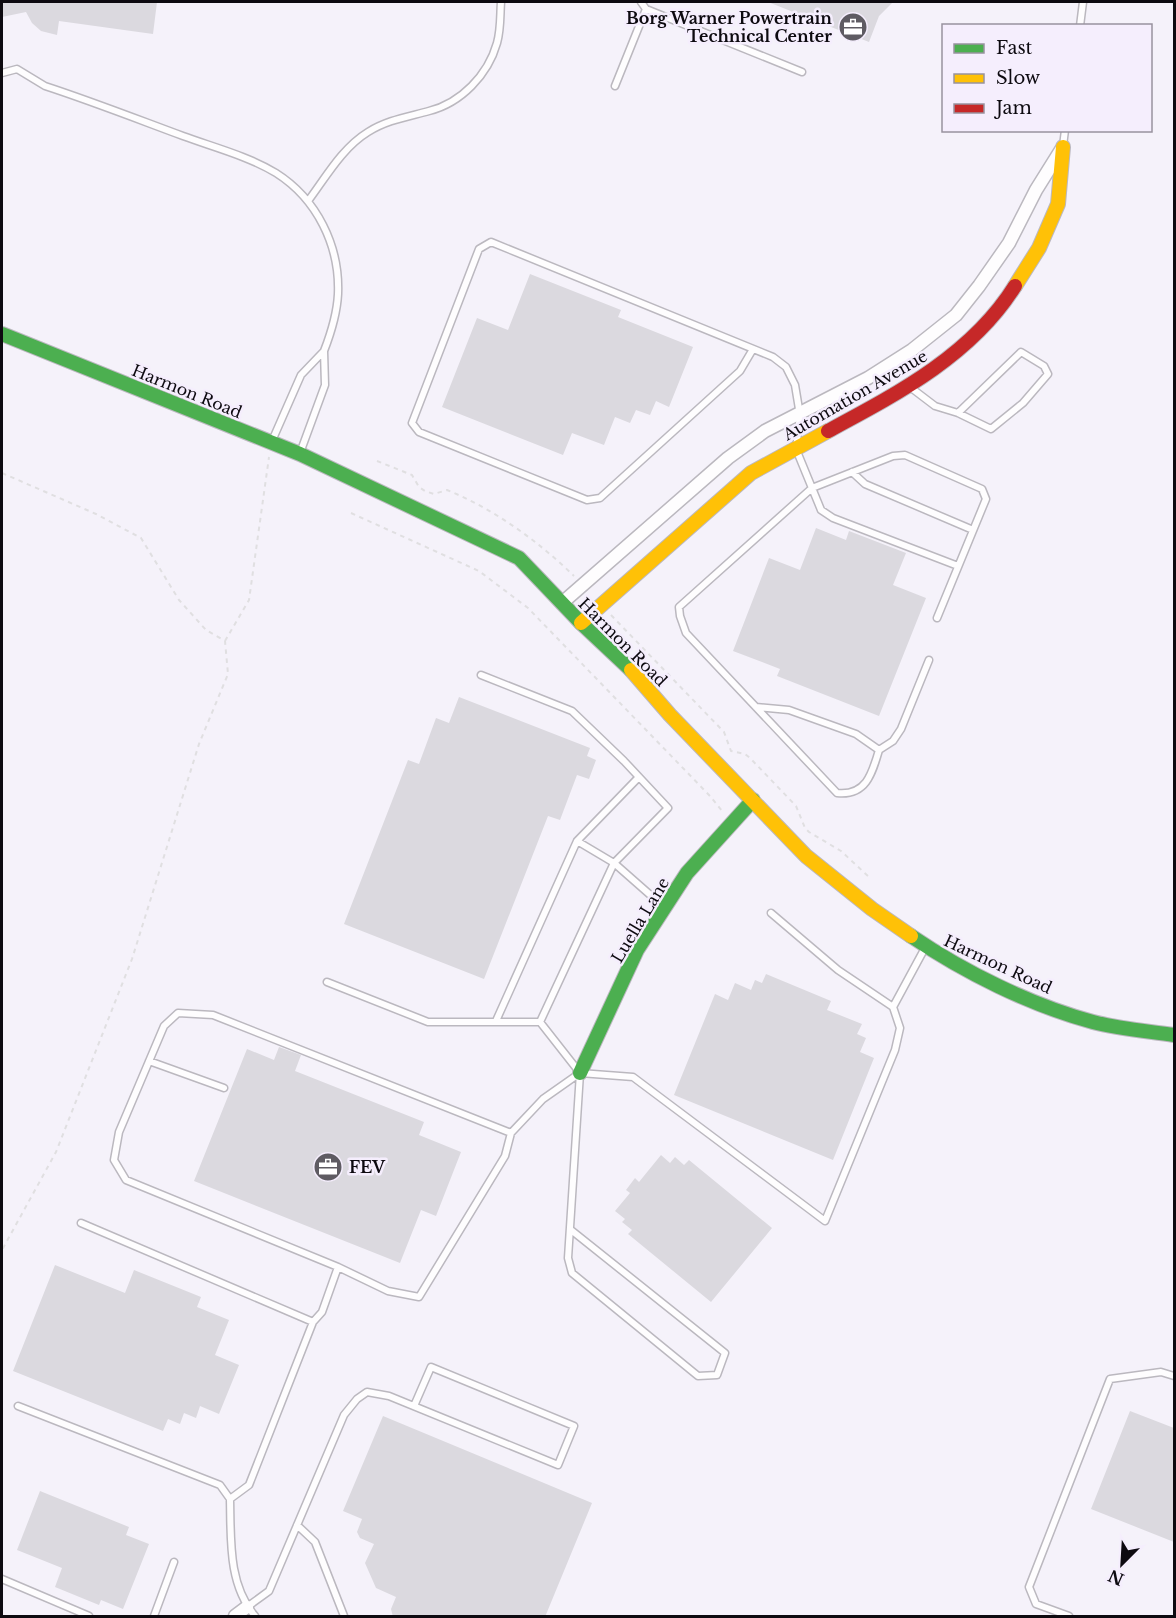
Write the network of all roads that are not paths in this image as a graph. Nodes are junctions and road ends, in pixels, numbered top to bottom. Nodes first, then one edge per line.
1 (501, 2) edge
2 (641, 2) edge
3 (1083, 2) edge
4 (646, 9) junction
5 (1080, 24) edge
6 (802, 72) dead end
7 (2, 73) edge
8 (615, 86) dead end
9 (1065, 132) edge
10 (1063, 147) junction
11 (308, 201) junction
12 (2, 334) edge
13 (753, 349) junction
14 (324, 351) junction
15 (909, 386) junction
16 (958, 413) junction
17 (800, 415) junction
18 (272, 443) junction
19 (796, 449) junction
20 (300, 454) junction
21 (852, 472) junction
22 (812, 488) junction
23 (973, 530) junction
24 (958, 566) junction
25 (562, 603) junction
26 (937, 618) dead end
27 (581, 623) junction
28 (929, 660) dead end
29 (481, 675) dead end
30 (756, 707) junction
31 (879, 750) junction
32 (639, 777) junction
33 (753, 800) junction
34 (577, 842) junction
35 (614, 863) junction
36 (664, 908) junction
37 (771, 913) dead end
38 (926, 946) junction
39 (327, 982) dead end
40 (893, 1007) junction
41 (496, 1021) junction
42 (540, 1022) junction
43 (1174, 1035) edge
44 (149, 1061) junction
45 (580, 1073) junction
46 (224, 1088) dead end
47 (511, 1133) junction
48 (81, 1223) dead end
49 (571, 1230) junction
50 (338, 1268) junction
51 (314, 1322) junction
52 (1174, 1376) edge
53 (18, 1406) dead end
54 (414, 1406) junction
55 (230, 1499) junction
56 (297, 1524) junction
57 (174, 1562) dead end
58 (2, 1579) edge
59 (251, 1612) edge
60 (89, 1617) edge
61 (154, 1617) edge
62 (235, 1617) edge
63 (344, 1617) edge
64 (1069, 1617) edge

1 - 11 lane
2 - 4 lane
3 - 5 lane
4 - 6 lane
4 - 8 lane
7 - 11 lane
9 - 10 lane
10 - 15 street, Automation Avenue
10 - 17 street, Automation Avenue
11 - 14 lane
12 - 18 street, Harmon Road
13 - 13 lane
13 - 17 lane
14 - 18 lane
14 - 20 lane
15 - 16 lane
15 - 19 street, Automation Avenue
16 - 16 lane
17 - 19 lane
17 - 25 street, Automation Avenue
18 - 20 street, Harmon Road
19 - 22 lane
19 - 27 street, Automation Avenue
20 - 25 street, Harmon Road
21 - 22 lane
21 - 23 lane
21 - 23 lane
22 - 24 lane
22 - 30 lane
23 - 24 lane
24 - 26 lane
25 - 27 street, Harmon Road
27 - 33 street, Harmon Road
28 - 31 lane
29 - 32 lane
30 - 31 lane
30 - 31 lane
32 - 34 lane
32 - 35 lane
33 - 36 street, Luella Lane
33 - 38 street, Harmon Road
34 - 35 lane
34 - 41 lane
35 - 36 lane
35 - 42 lane
36 - 45 street, Luella Lane
37 - 40 lane
38 - 40 lane
38 - 43 street, Harmon Road
39 - 41 lane
40 - 45 lane
41 - 42 lane
42 - 45 lane
44 - 46 lane
44 - 47 lane
44 - 50 lane
45 - 47 lane
45 - 49 lane
47 - 50 lane
48 - 51 lane
49 - 49 lane
50 - 51 lane
51 - 55 lane
52 - 64 lane
53 - 55 lane
54 - 54 lane
54 - 56 lane
55 - 59 lane
56 - 59 lane
56 - 63 lane
57 - 61 lane
58 - 60 lane
59 - 62 street

